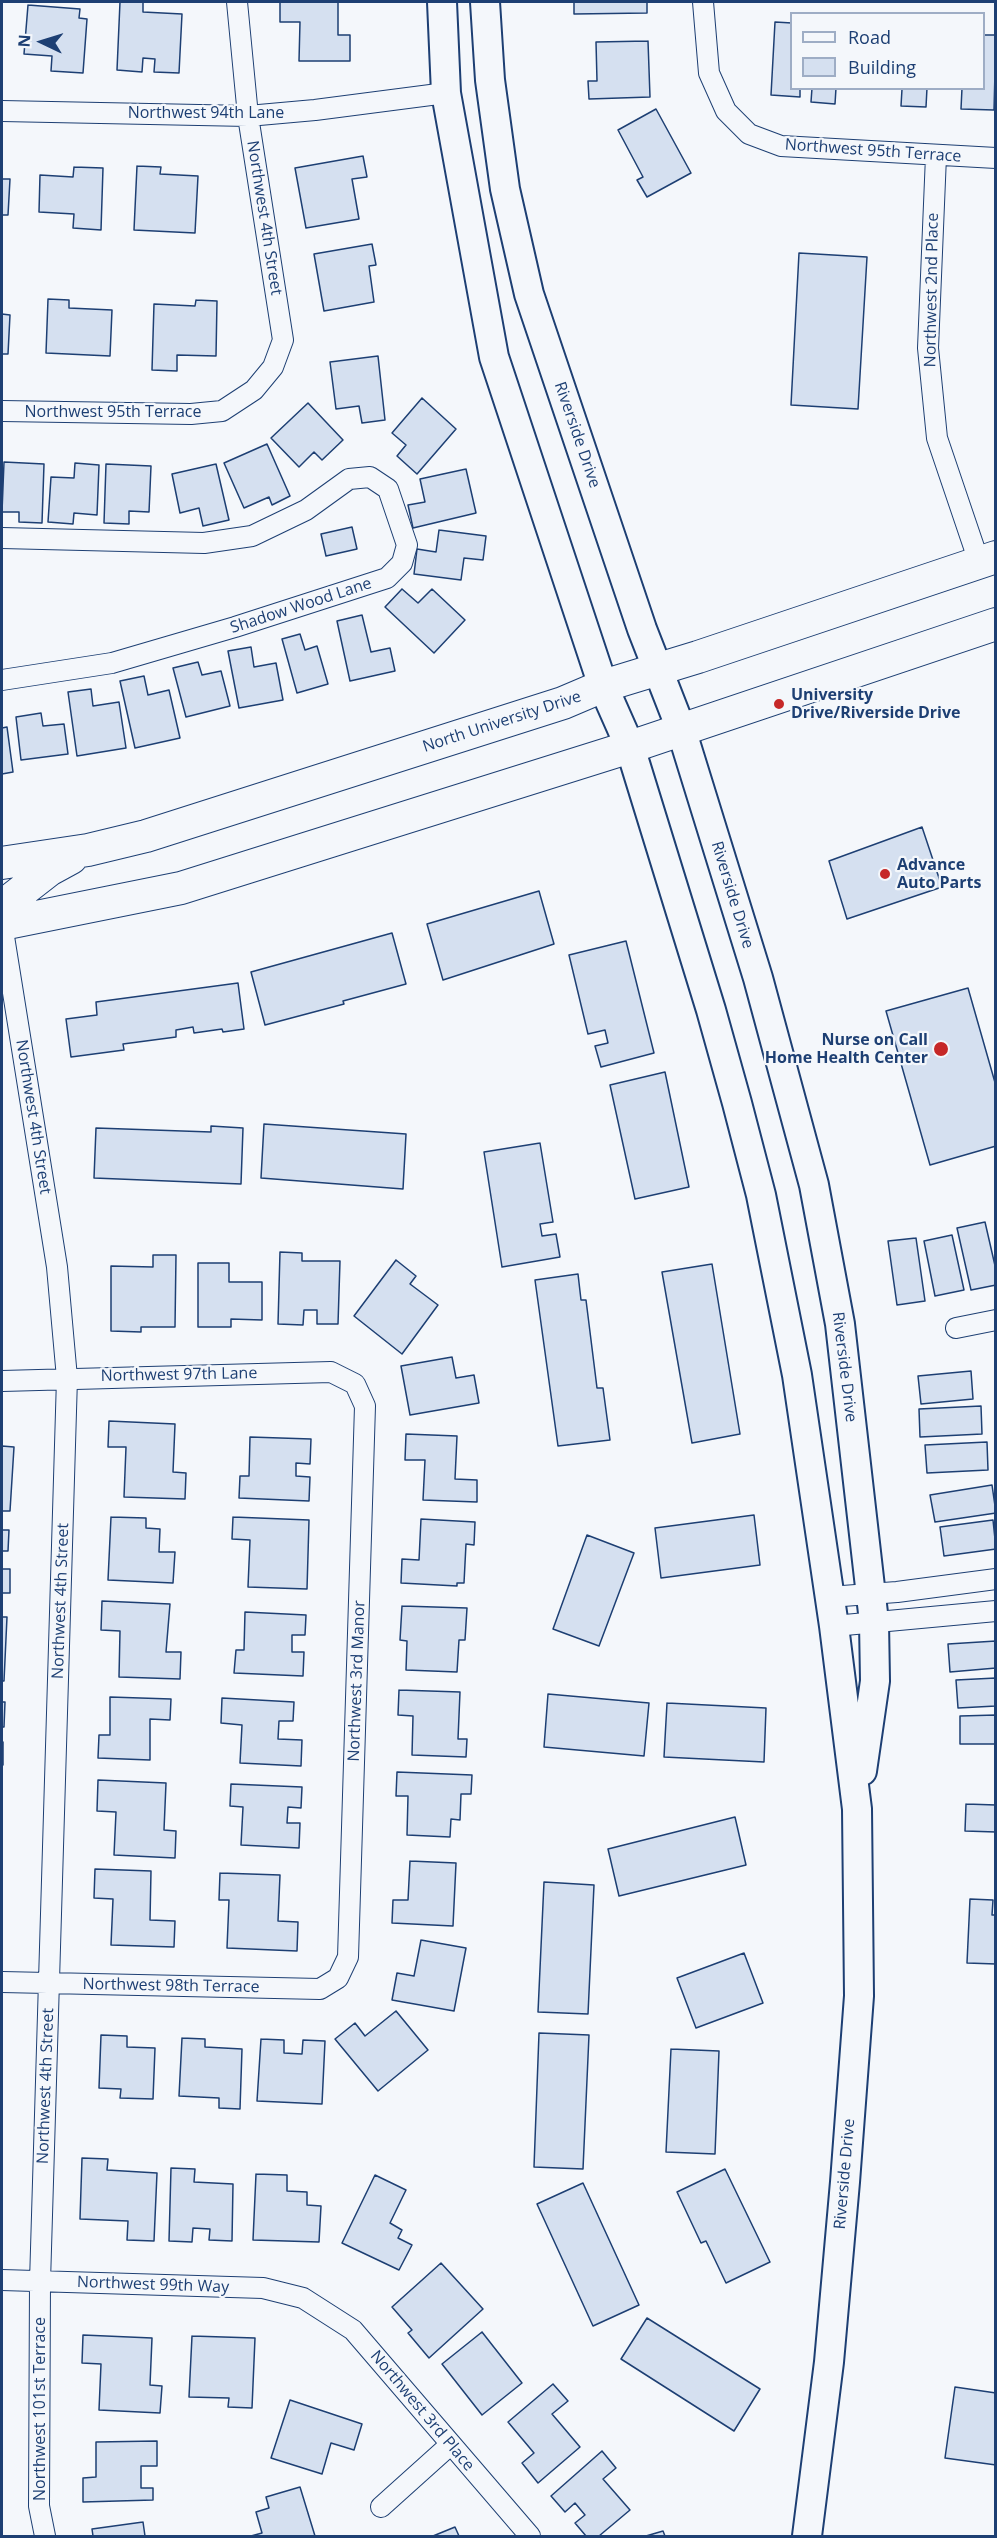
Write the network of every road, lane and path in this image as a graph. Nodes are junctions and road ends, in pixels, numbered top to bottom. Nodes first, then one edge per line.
1 (237, 2) edge
2 (442, 2) edge
3 (485, 2) edge
4 (703, 2) edge
5 (446, 93) junction
6 (2, 111) edge
7 (249, 116) junction
8 (936, 156) junction
9 (996, 158) edge
10 (254, 390) joint
11 (2, 411) edge
12 (2, 538) edge
13 (987, 560) edge
14 (996, 624) edge
15 (657, 670) junction
16 (2, 680) edge
17 (603, 686) junction
18 (681, 729) junction
19 (630, 747) junction
20 (88, 850) junction
21 (2, 863) edge
22 (2, 924) edge
23 (996, 1320) edge
24 (956, 1328) dead end
25 (67, 1378) junction
26 (2, 1381) edge
27 (355, 1384) joint
28 (996, 1579) edge
29 (871, 1594) junction
30 (829, 1597) junction
31 (996, 1611) edge
32 (874, 1622) junction
33 (834, 1626) junction
34 (857, 1809) junction
35 (338, 1978) joint
36 (2, 1982) edge
37 (49, 1984) junction
38 (2, 2280) edge
39 (40, 2282) junction
40 (303, 2298) joint
41 (450, 2445) junction
42 (381, 2507) dead end
43 (45, 2536) edge
44 (530, 2536) edge
45 (807, 2536) edge

1 - 7 street, Northwest 4th Street
2 - 5 street, Riverside Drive
3 - 15 street, Riverside Drive
4 - 8 street, Northwest 95th Terrace
5 - 7 street, Northwest 94th Lane
5 - 17 street, Riverside Drive
6 - 7 street, Northwest 94th Lane
7 - 10 street, Northwest 4th Street
8 - 9 street, Northwest 95th Terrace
8 - 13 street, Northwest 2nd Place
10 - 11 street, Northwest 95th Terrace
12 - 16 street, Shadow Wood Lane
13 - 15 main road, North University Drive
14 - 18 main road
15 - 17 main road, North University Drive
15 - 18 street, Riverside Drive
17 - 19 street, Riverside Drive
17 - 20 main road, North University Drive
18 - 19 main road
18 - 29 street, Riverside Drive
19 - 22 main road
19 - 30 street, Riverside Drive
20 - 21 main road, North University Drive
20 - 22 main road
22 - 25 street, Northwest 4th Street
23 - 24 street
25 - 26 street, Northwest 97th Lane
25 - 27 street, Northwest 97th Lane
25 - 37 street, Northwest 4th Street
27 - 35 street, Northwest 3rd Manor
28 - 29 street
29 - 30 street
29 - 32 street, Riverside Drive
30 - 33 street, Riverside Drive
31 - 32 street
32 - 33 street
32 - 34 street, Riverside Drive
33 - 34 street, Riverside Drive
34 - 45 street, Riverside Drive
35 - 37 street, Northwest 98th Terrace
36 - 37 street, Northwest 98th Terrace
37 - 39 street, Northwest 4th Street
38 - 39 street, Northwest 99th Way
39 - 40 street, Northwest 99th Way
39 - 43 street, Northwest 101st Terrace
40 - 41 street, Northwest 3rd Place
41 - 42 street
41 - 44 street, Northwest 3rd Place

